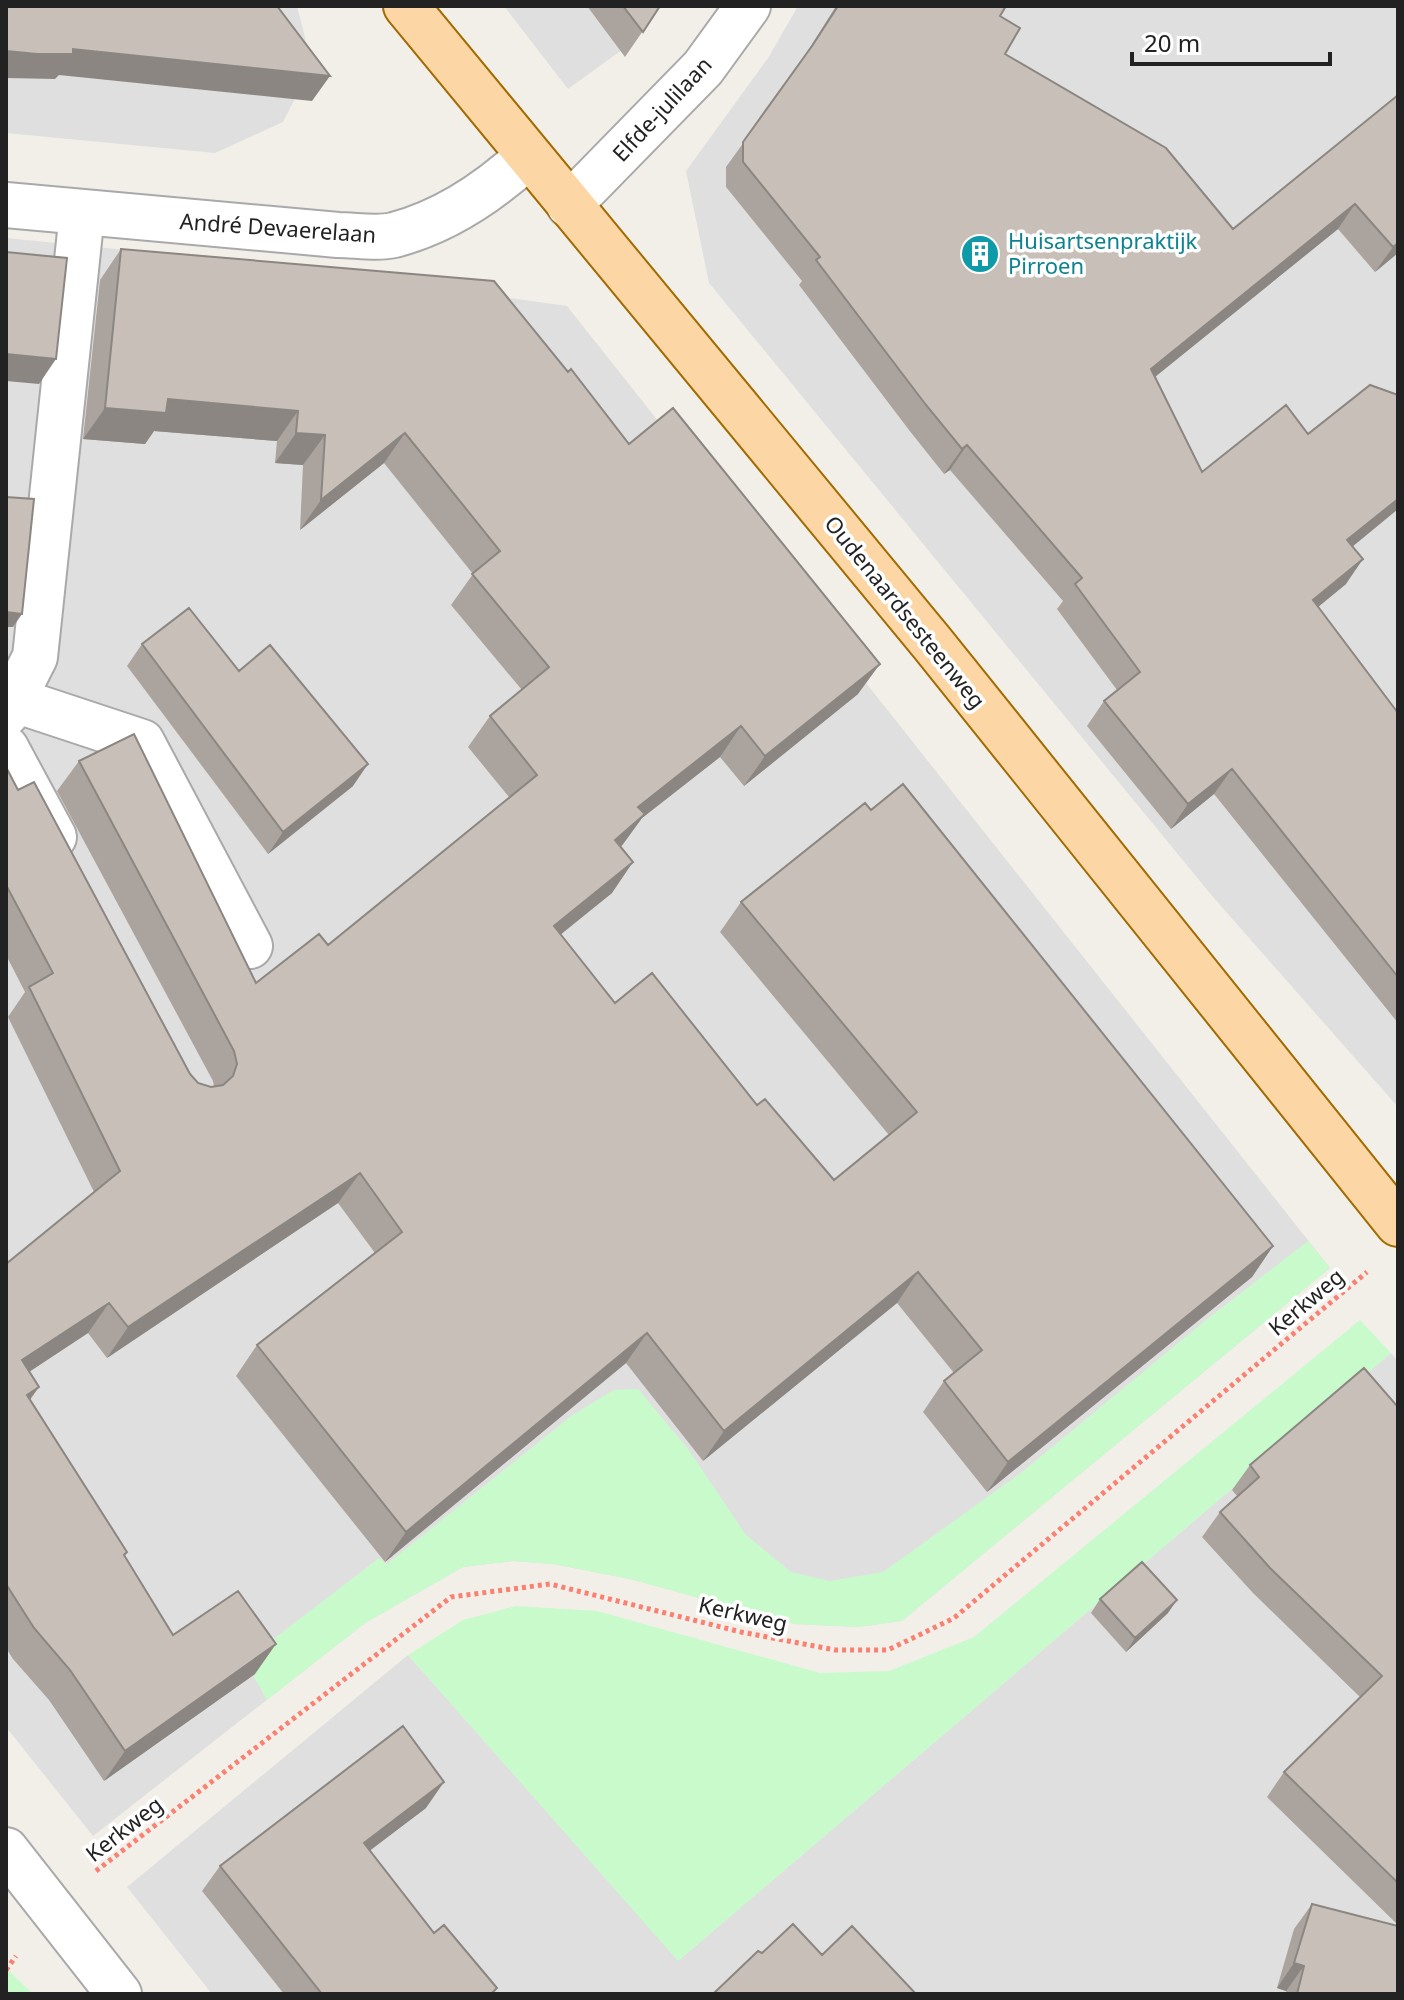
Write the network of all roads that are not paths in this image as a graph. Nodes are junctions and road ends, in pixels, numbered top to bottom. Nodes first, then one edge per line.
1 (406, 6) edge
2 (748, 6) edge
3 (527, 157) junction
4 (6, 205) edge
5 (569, 205) junction
6 (82, 213) junction
7 (9, 707) edge
8 (6, 748) edge
9 (73, 872) edge
10 (250, 946) dead end
11 (1398, 1224) edge
12 (6, 1850) edge
13 (119, 1994) edge

1 - 3 main road, Oudenaardsesteenweg
2 - 5 street, Elfde-julilaan
3 - 5 main road, Oudenaardsesteenweg
3 - 6 street, André Devaerelaan
4 - 6 street, André Devaerelaan
5 - 11 main road, Oudenaardsesteenweg
6 - 7 street
7 - 10 street
8 - 9 street
12 - 13 street

